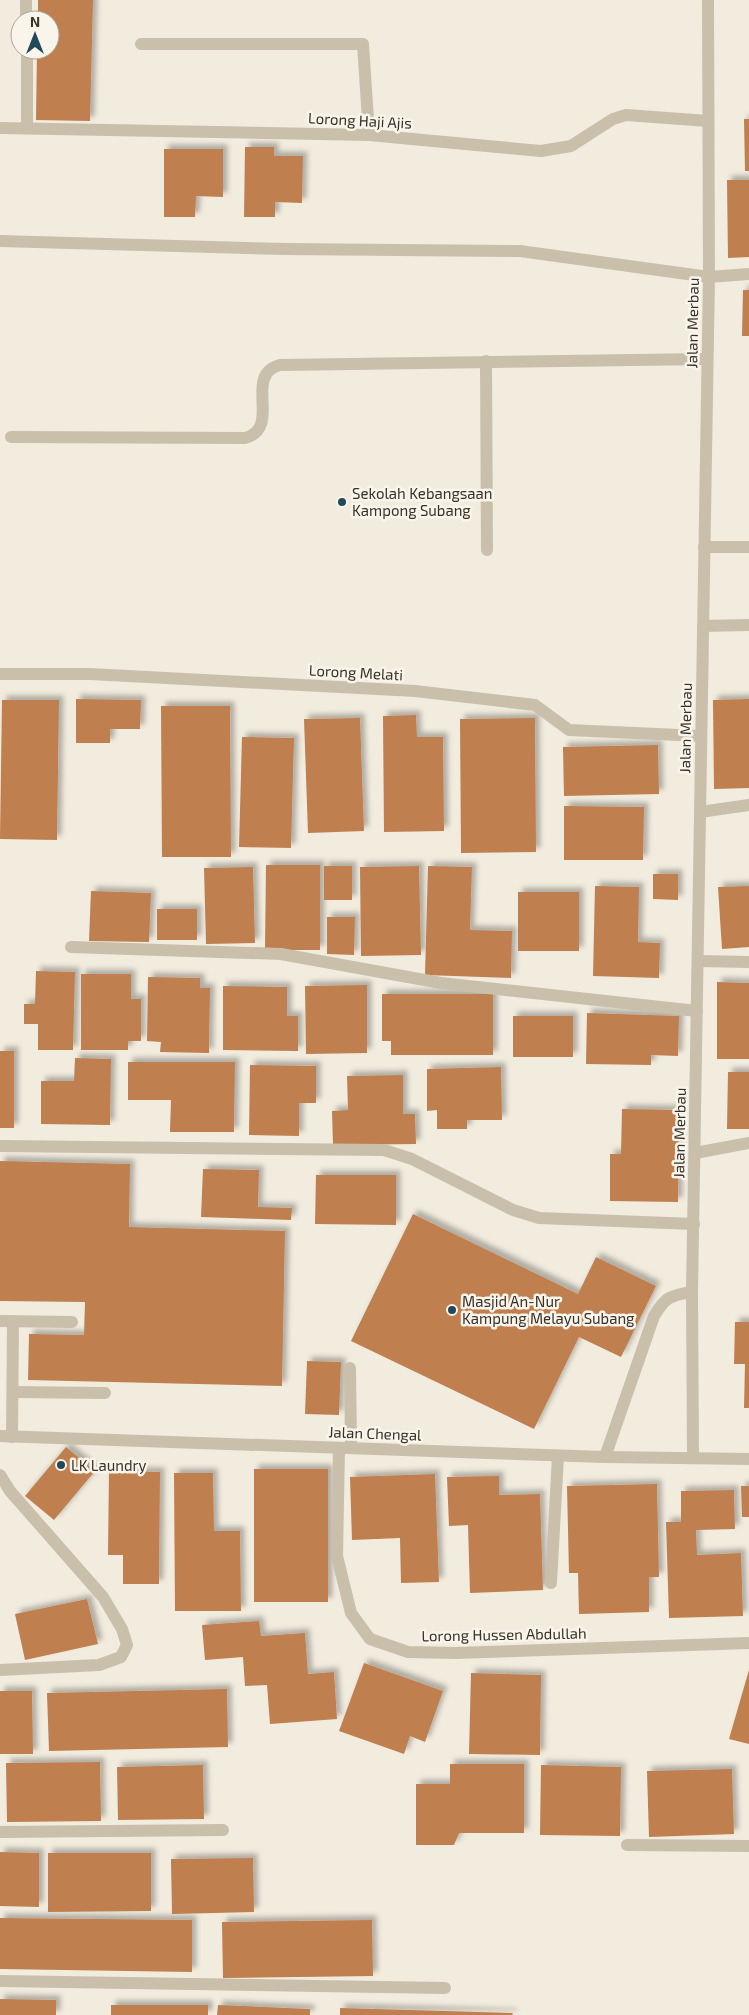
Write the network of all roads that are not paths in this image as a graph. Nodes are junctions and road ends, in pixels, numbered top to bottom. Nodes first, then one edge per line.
1 (708, 0) edge
2 (141, 44) dead end
3 (27, 60) edge
4 (708, 121) junction
5 (0, 128) edge
6 (27, 128) junction
7 (369, 135) junction
8 (0, 241) edge
9 (749, 274) edge
10 (709, 276) junction
11 (707, 359) junction
12 (486, 361) junction
13 (11, 437) dead end
14 (749, 546) edge
15 (704, 547) junction
16 (487, 550) dead end
17 (749, 625) edge
18 (703, 626) junction
19 (0, 674) edge
20 (701, 736) junction
21 (749, 806) edge
22 (700, 812) junction
23 (71, 947) dead end
24 (698, 961) junction
25 (749, 962) edge
26 (697, 1011) junction
27 (749, 1143) edge
28 (0, 1146) edge
29 (695, 1153) junction
30 (694, 1224) junction
31 (692, 1292) junction
32 (6, 1321) edge
33 (72, 1322) dead end
34 (350, 1368) dead end
35 (12, 1392) junction
36 (105, 1393) dead end
37 (6, 1436) edge
38 (345, 1448) junction
39 (558, 1456) junction
40 (605, 1457) junction
41 (693, 1457) junction
42 (749, 1458) edge
43 (0, 1476) edge
44 (552, 1583) dead end
45 (749, 1643) edge
46 (0, 1670) edge
47 (223, 1830) dead end
48 (0, 1832) edge
49 (627, 1845) dead end
50 (749, 1846) edge
51 (0, 1981) edge
52 (445, 1988) dead end

1 - 4 street, Jalan Merbau
2 - 7 street
3 - 6 street
4 - 7 street, Lorong Haji Ajis
4 - 10 street, Jalan Merbau
5 - 6 street, Lorong Haji Ajis
6 - 7 street, Lorong Haji Ajis
8 - 10 street
9 - 10 street
10 - 11 street, Jalan Merbau
11 - 12 street
11 - 15 street, Jalan Merbau
12 - 13 street
12 - 16 street
14 - 15 street
15 - 18 street, Jalan Merbau
17 - 18 street
18 - 20 street, Jalan Merbau
19 - 20 street, Lorong Melati
20 - 22 street, Jalan Merbau
21 - 22 street
22 - 24 street, Jalan Merbau
23 - 26 street
24 - 25 street
24 - 26 street, Jalan Merbau
26 - 29 street, Jalan Merbau
27 - 29 street
28 - 30 street
29 - 30 street, Jalan Merbau
30 - 31 street, Jalan Merbau
31 - 40 street
31 - 41 street, Jalan Merbau
32 - 33 street
32 - 35 street
34 - 38 street, Lorong Hussen Abdullah
35 - 36 street
35 - 37 street
37 - 38 street, Jalan Chengal
38 - 39 street, Jalan Chengal
38 - 45 street, Lorong Hussen Abdullah
39 - 40 street, Jalan Chengal
39 - 44 street
40 - 41 street, Jalan Chengal
41 - 42 street, Jalan Chengal
43 - 46 street
47 - 48 street
49 - 50 street
51 - 52 street

